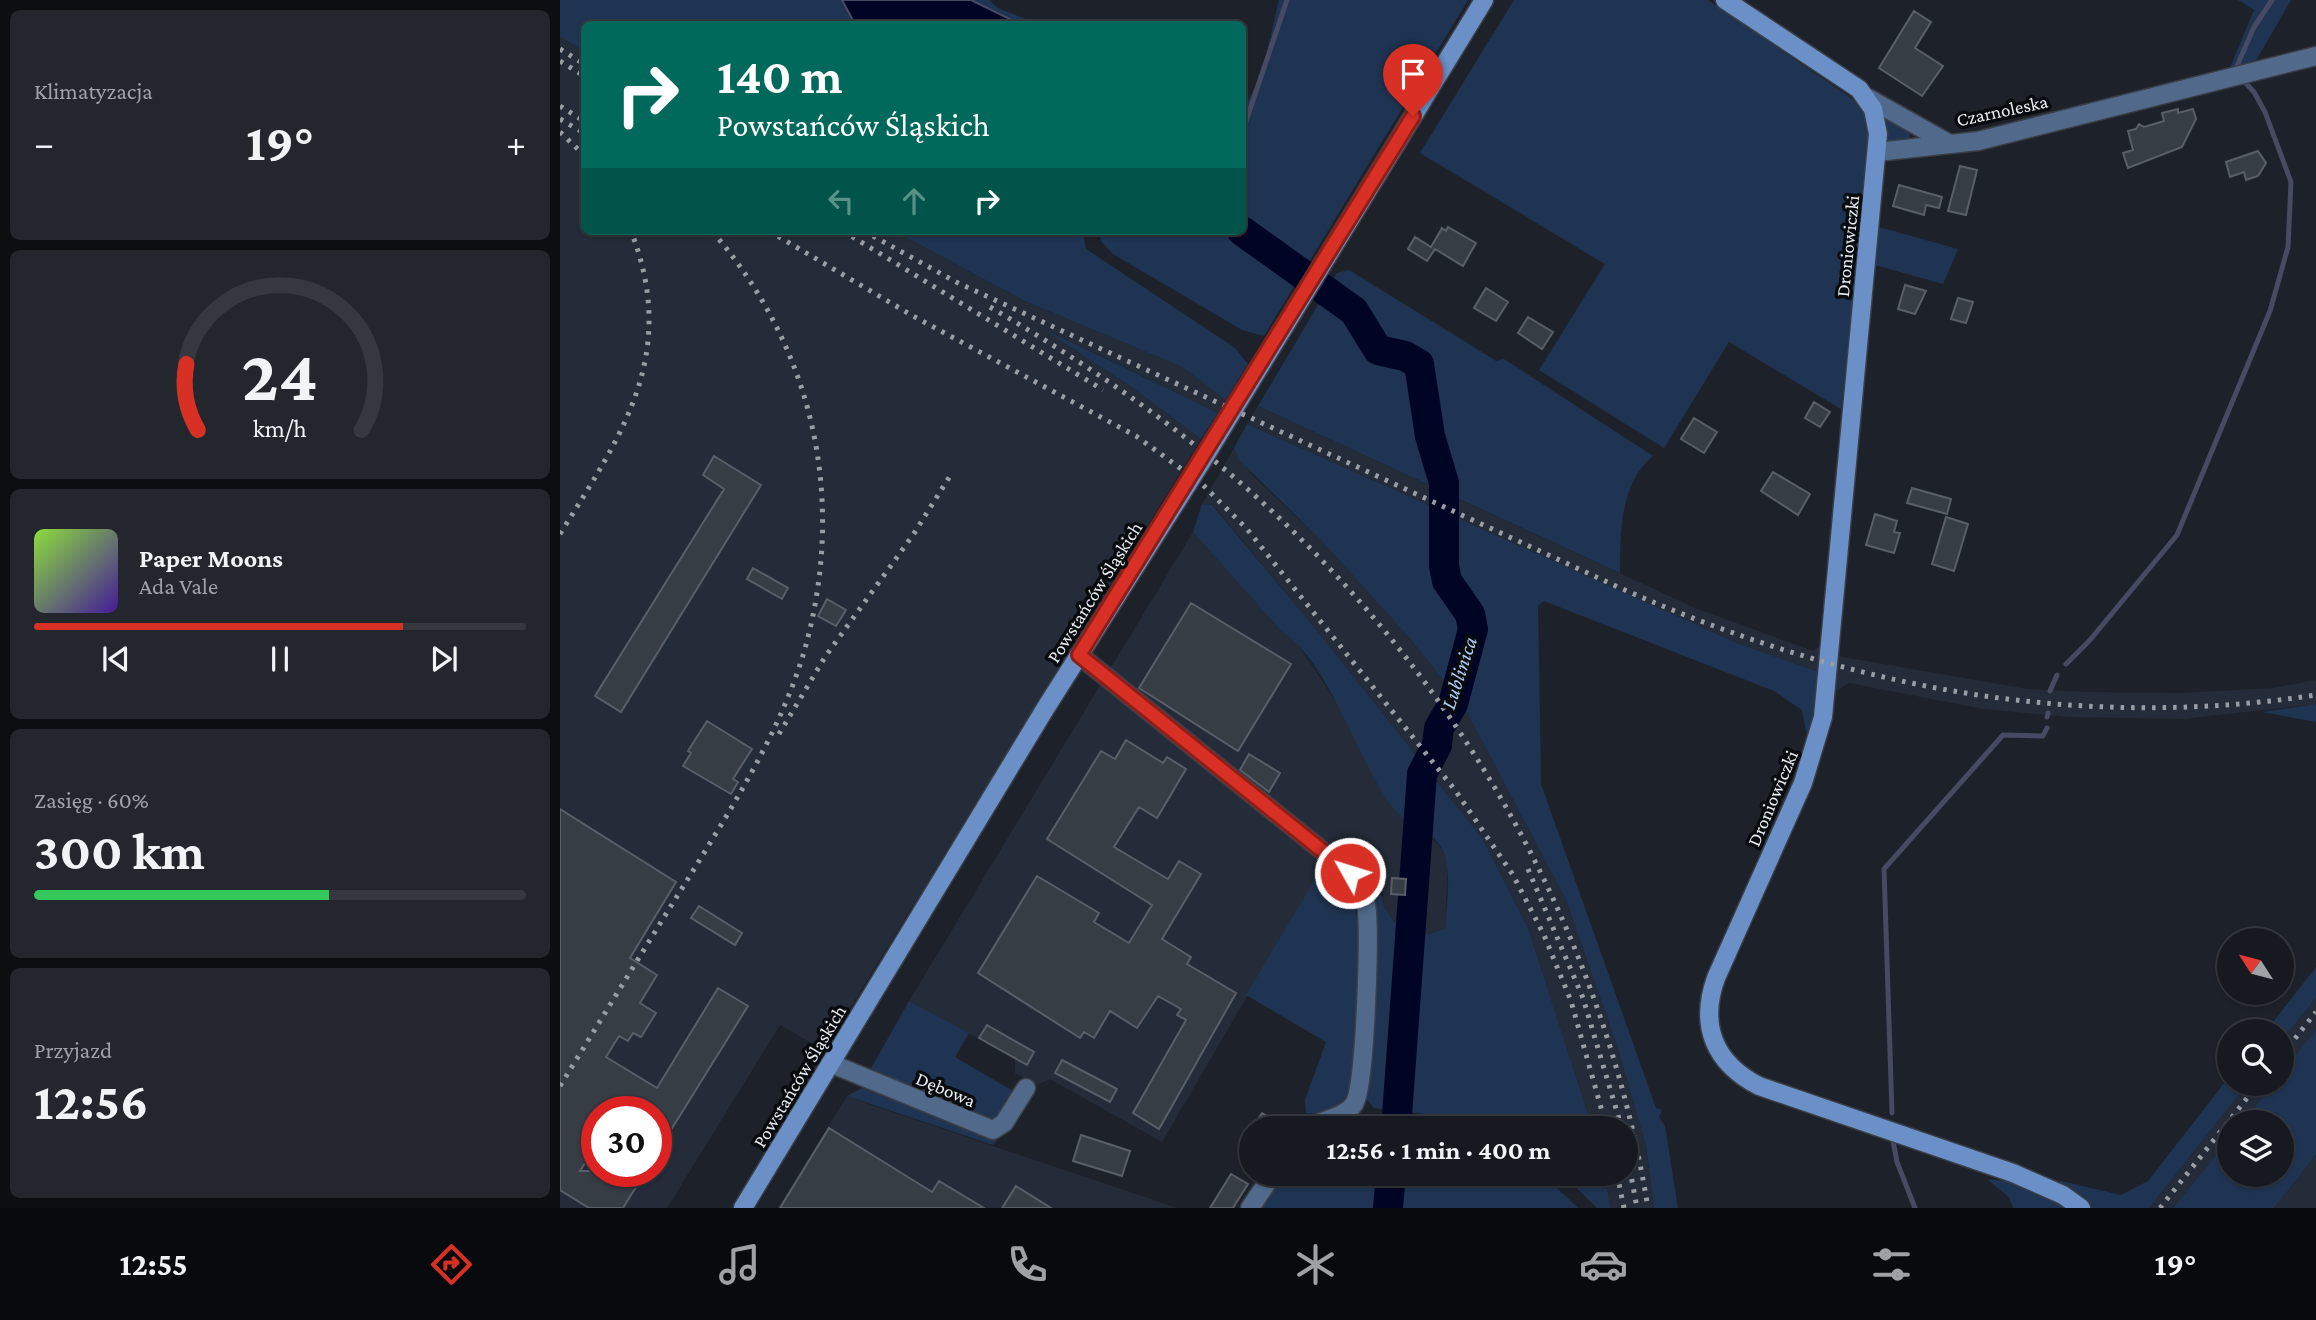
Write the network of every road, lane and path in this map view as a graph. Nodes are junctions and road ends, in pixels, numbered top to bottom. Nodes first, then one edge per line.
1 (1484, 0) edge
2 (1725, 0) edge
3 (2316, 56) edge
4 (1868, 98) junction
5 (1948, 143) junction
6 (1877, 152) junction
7 (1079, 655) junction
8 (832, 1064) junction
9 (1026, 1088) dead end
10 (1336, 1116) edge
11 (1265, 1186) edge
12 (743, 1208) edge
13 (1250, 1208) edge
14 (2081, 1208) edge

1 - 7 street, Powstańców Śląskich
2 - 4 street
3 - 5 street, Czarnoleska
4 - 5 street
4 - 6 street
5 - 6 street, Czarnoleska
6 - 14 street, Droniowiczki
7 - 8 street, Powstańców Śląskich
7 - 10 street
8 - 9 street, Dębowa
8 - 12 street, Powstańców Śląskich
11 - 13 street

